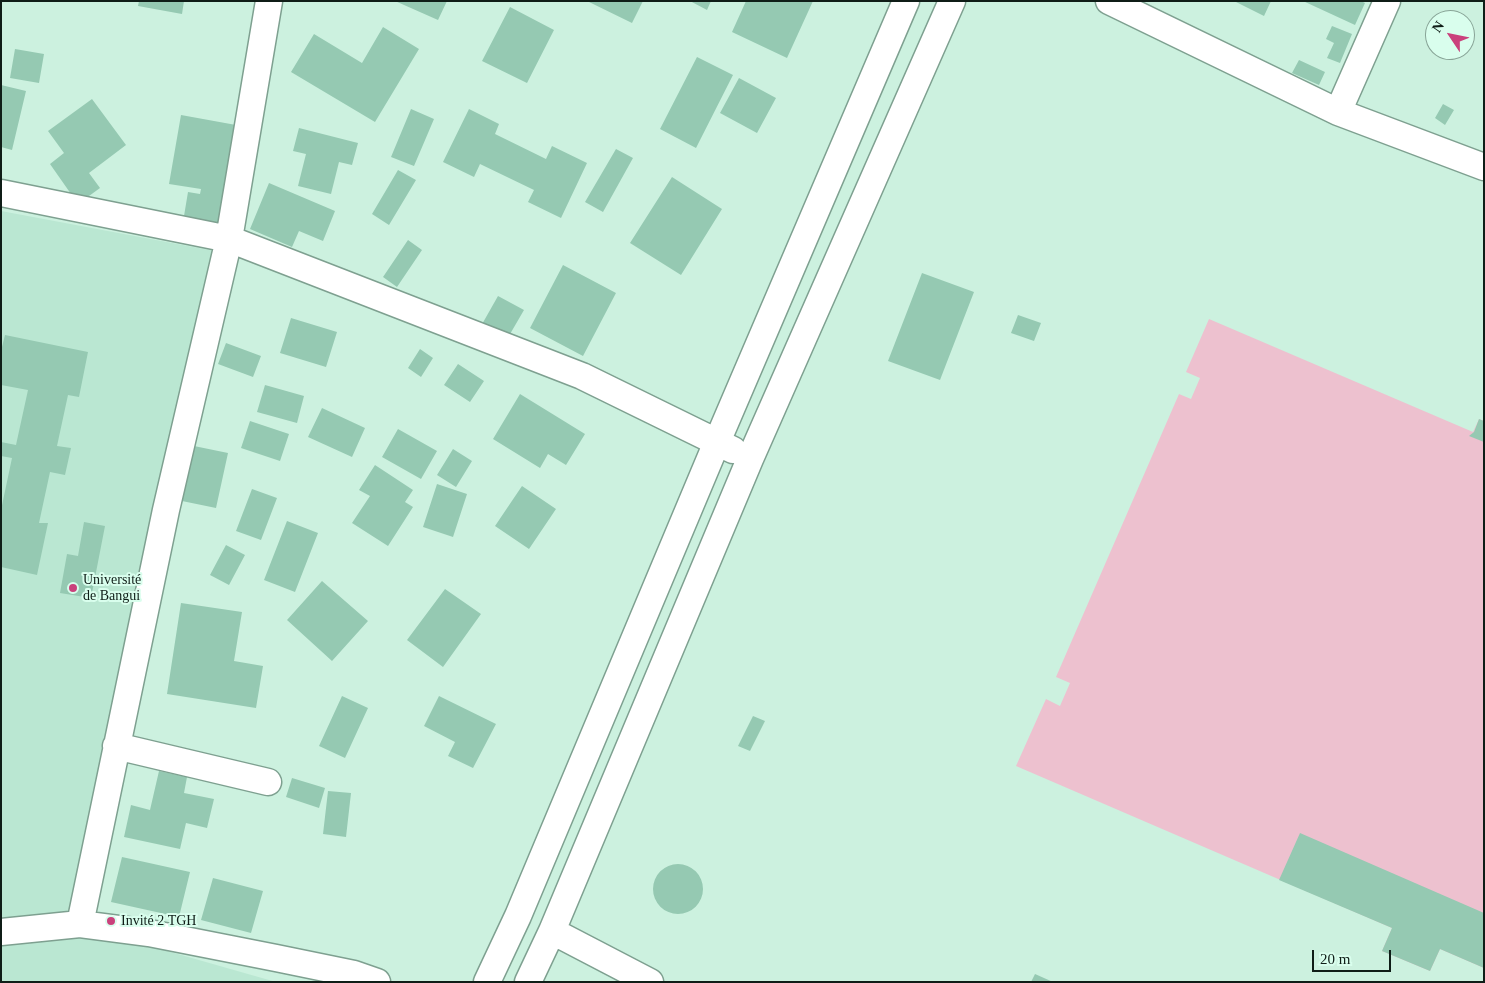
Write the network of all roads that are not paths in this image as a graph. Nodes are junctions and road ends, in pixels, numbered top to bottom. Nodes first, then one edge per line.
1 (269, 1) edge
2 (906, 1) edge
3 (952, 1) edge
4 (1109, 1) edge
5 (1387, 1) edge
6 (1338, 112) junction
7 (1484, 167) edge
8 (1, 193) edge
9 (228, 239) junction
10 (717, 442) junction
11 (750, 459) junction
12 (116, 746) junction
13 (268, 782) dead end
14 (80, 924) junction
15 (552, 931) junction
16 (1, 932) edge
17 (377, 982) edge
18 (487, 982) edge
19 (528, 982) edge
20 (650, 982) edge

1 - 9 street
2 - 10 street
3 - 11 street
4 - 6 street
5 - 6 street
6 - 7 street
8 - 9 street
9 - 10 street
9 - 12 street
10 - 11 street
10 - 18 street
11 - 15 street
12 - 13 street
12 - 14 street
14 - 16 street
14 - 17 street
15 - 19 street
15 - 20 street

